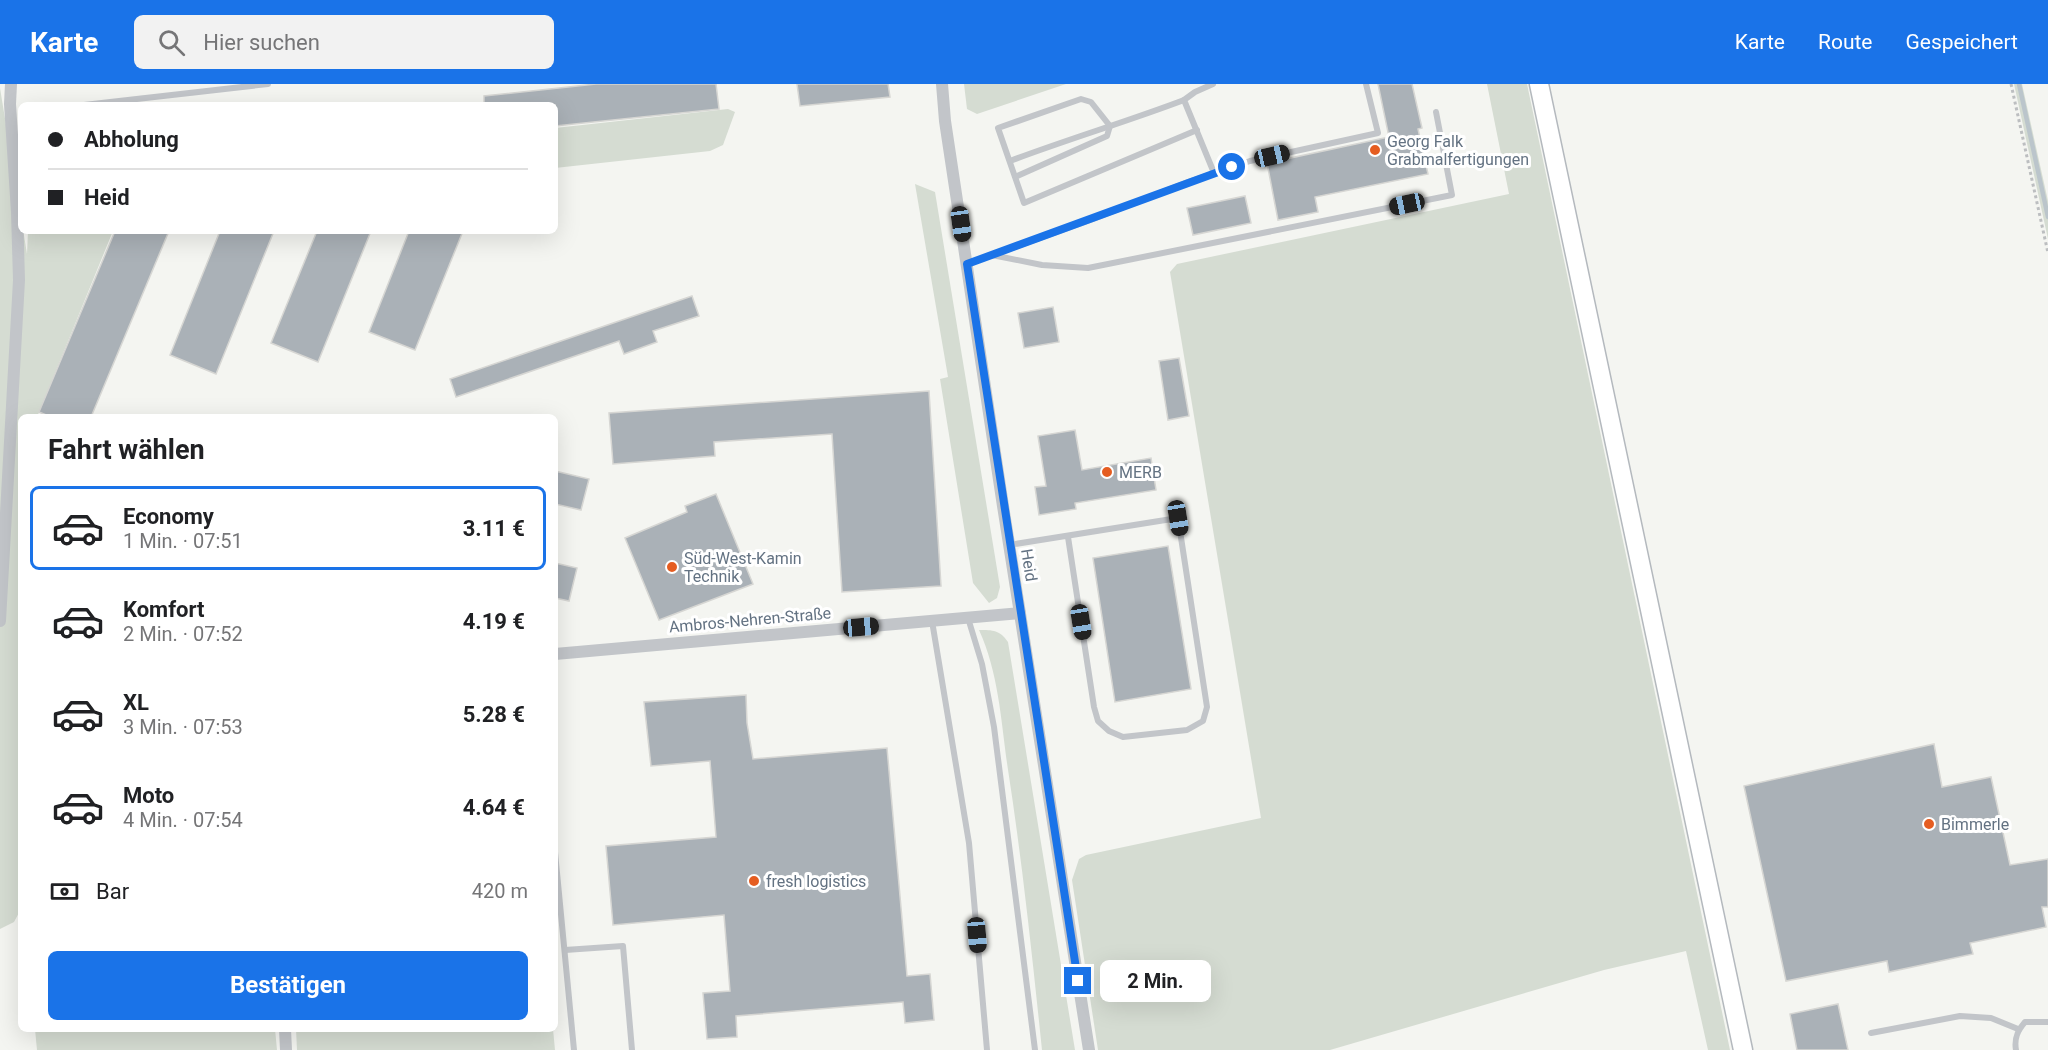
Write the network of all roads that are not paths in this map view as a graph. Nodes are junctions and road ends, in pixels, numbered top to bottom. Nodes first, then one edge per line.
1 (11, 84) edge
2 (268, 84) edge
3 (942, 84) edge
4 (1214, 84) edge
5 (1366, 84) edge
6 (1539, 84) edge
7 (1184, 100) junction
8 (110, 102) edge
9 (1436, 112) dead end
10 (1110, 126) junction
11 (1197, 130) junction
12 (1010, 161) junction
13 (1214, 173) junction
14 (1015, 177) junction
15 (992, 255) junction
16 (967, 264) junction
17 (1068, 537) junction
18 (1009, 545) junction
19 (1020, 613) junction
20 (969, 618) junction
21 (0, 621) edge
22 (932, 621) junction
23 (558, 654) edge
24 (558, 881) edge
25 (565, 950) junction
26 (2048, 1022) edge
27 (2018, 1029) junction
28 (285, 1032) edge
29 (1871, 1034) dead end
30 (286, 1050) edge
31 (574, 1050) edge
32 (632, 1050) edge
33 (987, 1050) edge
34 (1035, 1050) edge
35 (1089, 1050) edge
36 (1743, 1050) edge
37 (2016, 1050) edge

1 - 21 street
2 - 8 lane
3 - 16 street, Heid
4 - 7 lane
5 - 13 lane
6 - 36 main road
7 - 10 lane
7 - 11 lane
9 - 15 lane
10 - 12 lane
10 - 12 lane
10 - 14 lane
11 - 13 lane
11 - 14 lane
12 - 14 lane
13 - 15 lane
15 - 16 lane
16 - 18 street, Heid
17 - 17 lane
17 - 18 lane
18 - 19 street, Heid
19 - 20 street, Ambros-Nehren-Straße
19 - 35 street, Heid
20 - 22 street, Ambros-Nehren-Straße
20 - 34 lane
22 - 23 street, Ambros-Nehren-Straße
22 - 33 lane
24 - 25 lane
25 - 31 lane
25 - 32 lane
26 - 27 lane
27 - 29 lane
27 - 37 lane
28 - 30 street

